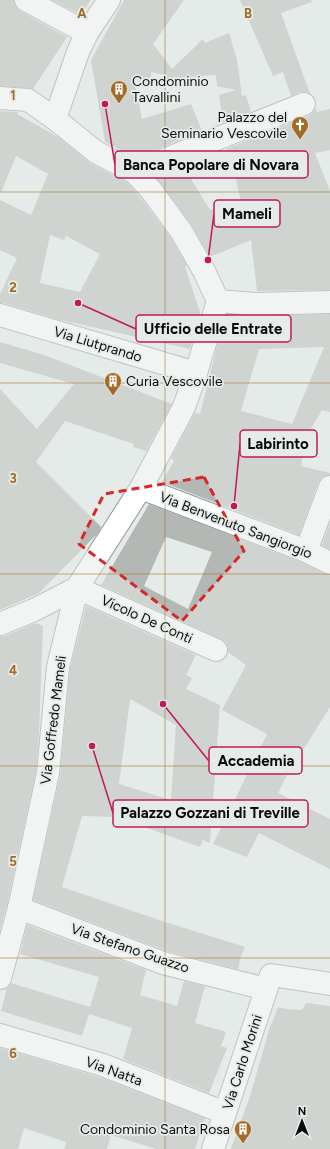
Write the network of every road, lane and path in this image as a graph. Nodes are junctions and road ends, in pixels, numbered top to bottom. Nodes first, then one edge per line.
1 (26, 0) edge
2 (109, 0) edge
3 (82, 42) junction
4 (0, 98) edge
5 (304, 104) dead end
6 (55, 119) junction
7 (134, 172) junction
8 (218, 301) junction
9 (330, 302) edge
10 (0, 315) edge
11 (196, 373) junction
12 (330, 487) edge
13 (141, 488) junction
14 (306, 551) junction
15 (330, 563) edge
16 (77, 588) junction
17 (0, 624) edge
18 (216, 650) dead end
19 (19, 908) junction
20 (0, 978) edge
21 (268, 982) junction
22 (330, 984) edge
23 (0, 1035) edge
24 (225, 1113) junction
25 (213, 1149) edge

1 - 3 street
2 - 3 street
3 - 6 street
4 - 6 street
5 - 7 street
6 - 7 street
7 - 8 street
8 - 9 street
8 - 11 street, Via Goffredo Mameli
10 - 11 street, Via Liutprando
11 - 13 street, Via Goffredo Mameli
12 - 14 street
13 - 14 street, Via Benvenuto Sangiorgio
13 - 16 street, Via Goffredo Mameli
14 - 15 street, Via Benvenuto Sangiorgio
16 - 17 street
16 - 18 street, Vicolo De Conti
16 - 19 street, Via Goffredo Mameli
19 - 20 street, Via Goffredo Mameli
19 - 21 street, Via Stefano Guazzo
21 - 22 street, Via Stefano Guazzo
21 - 24 street, Via Carlo Morini
23 - 24 street, Via Natta
24 - 25 street, Via Carlo Morini

